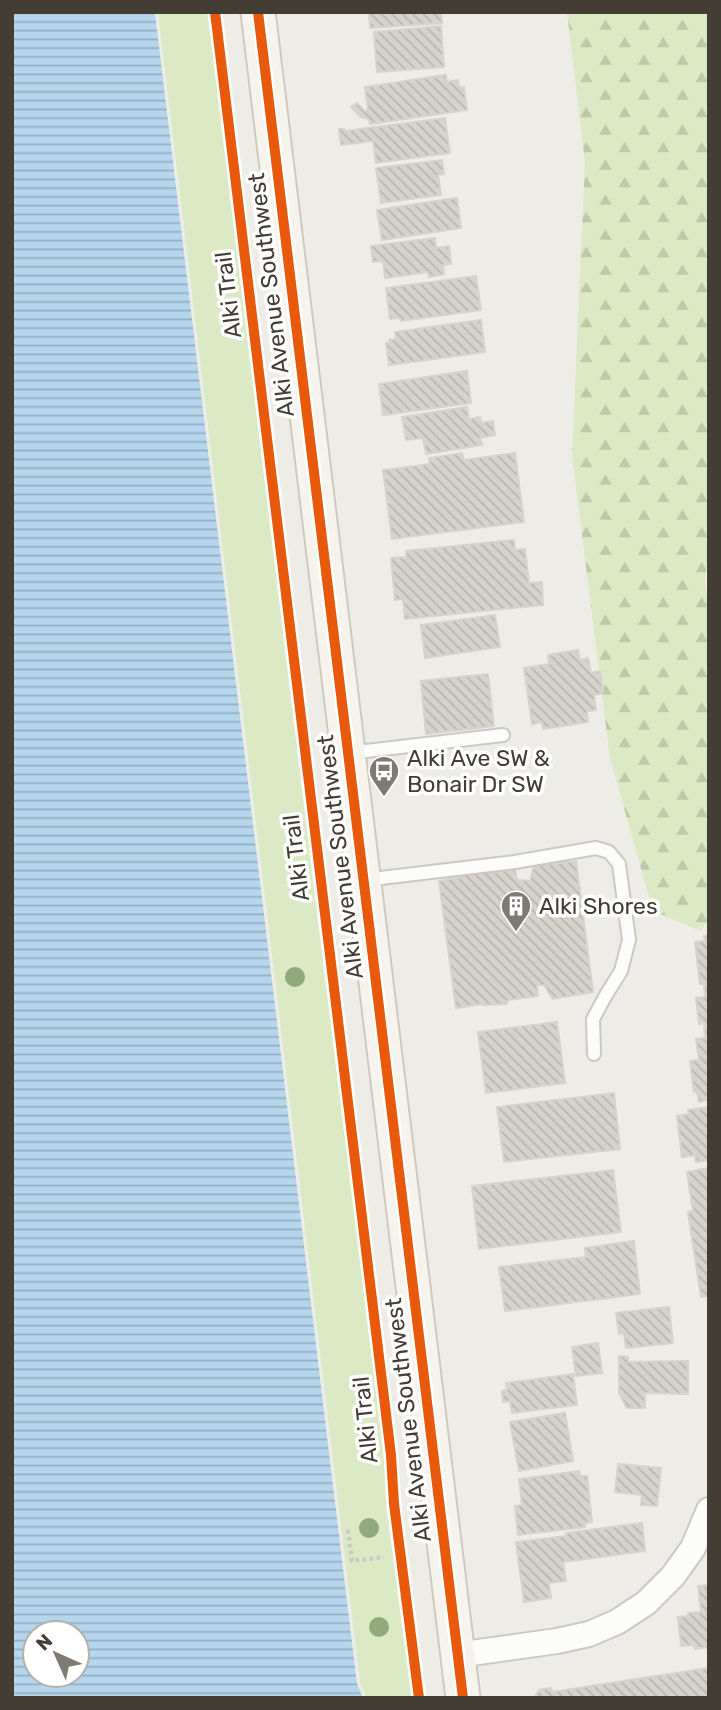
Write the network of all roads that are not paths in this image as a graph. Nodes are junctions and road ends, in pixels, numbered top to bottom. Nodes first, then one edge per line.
1 (258, 12) edge
2 (503, 735) dead end
3 (348, 754) junction
4 (364, 880) junction
5 (594, 1054) dead end
6 (709, 1510) edge
7 (457, 1655) junction
8 (463, 1698) edge

1 - 3 main road, Alki Avenue Southwest
2 - 3 lane
3 - 4 main road, Alki Avenue Southwest
4 - 5 lane
4 - 7 main road, Alki Avenue Southwest
6 - 7 street
7 - 8 main road, Alki Avenue Southwest

